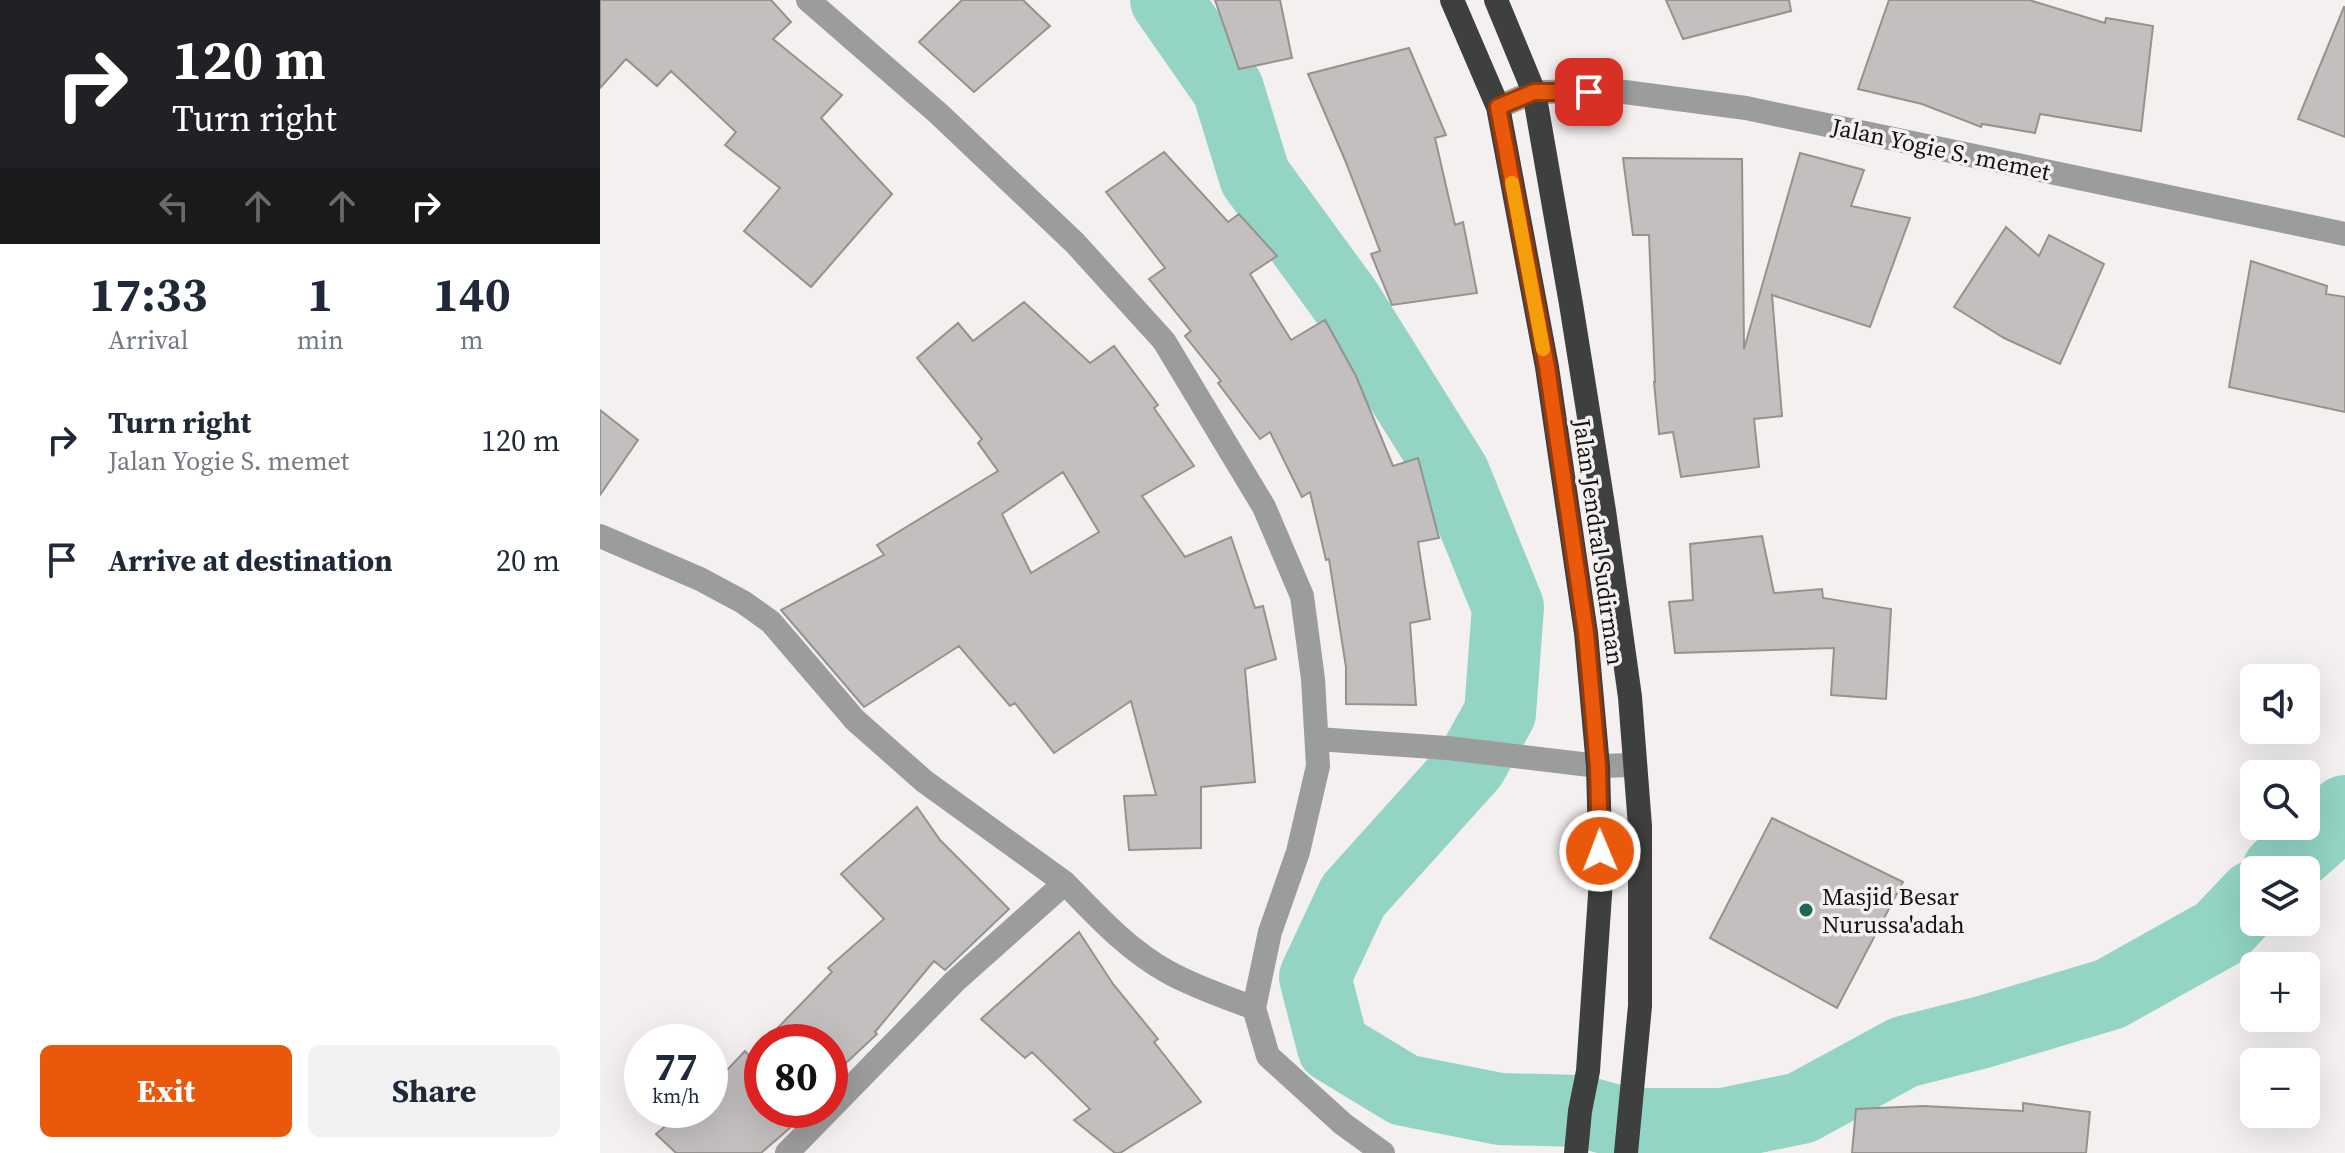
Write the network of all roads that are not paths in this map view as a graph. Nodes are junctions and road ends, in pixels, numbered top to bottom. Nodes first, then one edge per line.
1 (808, 0) edge
2 (1452, 0) edge
3 (1496, 0) edge
4 (1534, 92) junction
5 (1498, 107) junction
6 (2345, 234) edge
7 (600, 536) edge
8 (1317, 739) junction
9 (1635, 765) junction
10 (1598, 766) junction
11 (1065, 883) junction
12 (1254, 1008) junction
13 (787, 1153) edge
14 (1383, 1153) edge
15 (1576, 1153) edge
16 (1626, 1153) edge

1 - 8 street
2 - 5 highway, Jalan Jendral Sudirman
3 - 4 highway, Jalan Jendral Sudirman
4 - 5 street
4 - 6 street, Jalan Yogie S. memet
4 - 9 highway, Jalan Jendral Sudirman
5 - 10 highway, Jalan Jendral Sudirman
7 - 11 street
8 - 10 street
8 - 12 street
9 - 10 street
9 - 16 highway, Jalan Jendral Sudirman
10 - 15 highway, Jalan Jendral Sudirman
11 - 12 street
11 - 13 street
12 - 14 street

